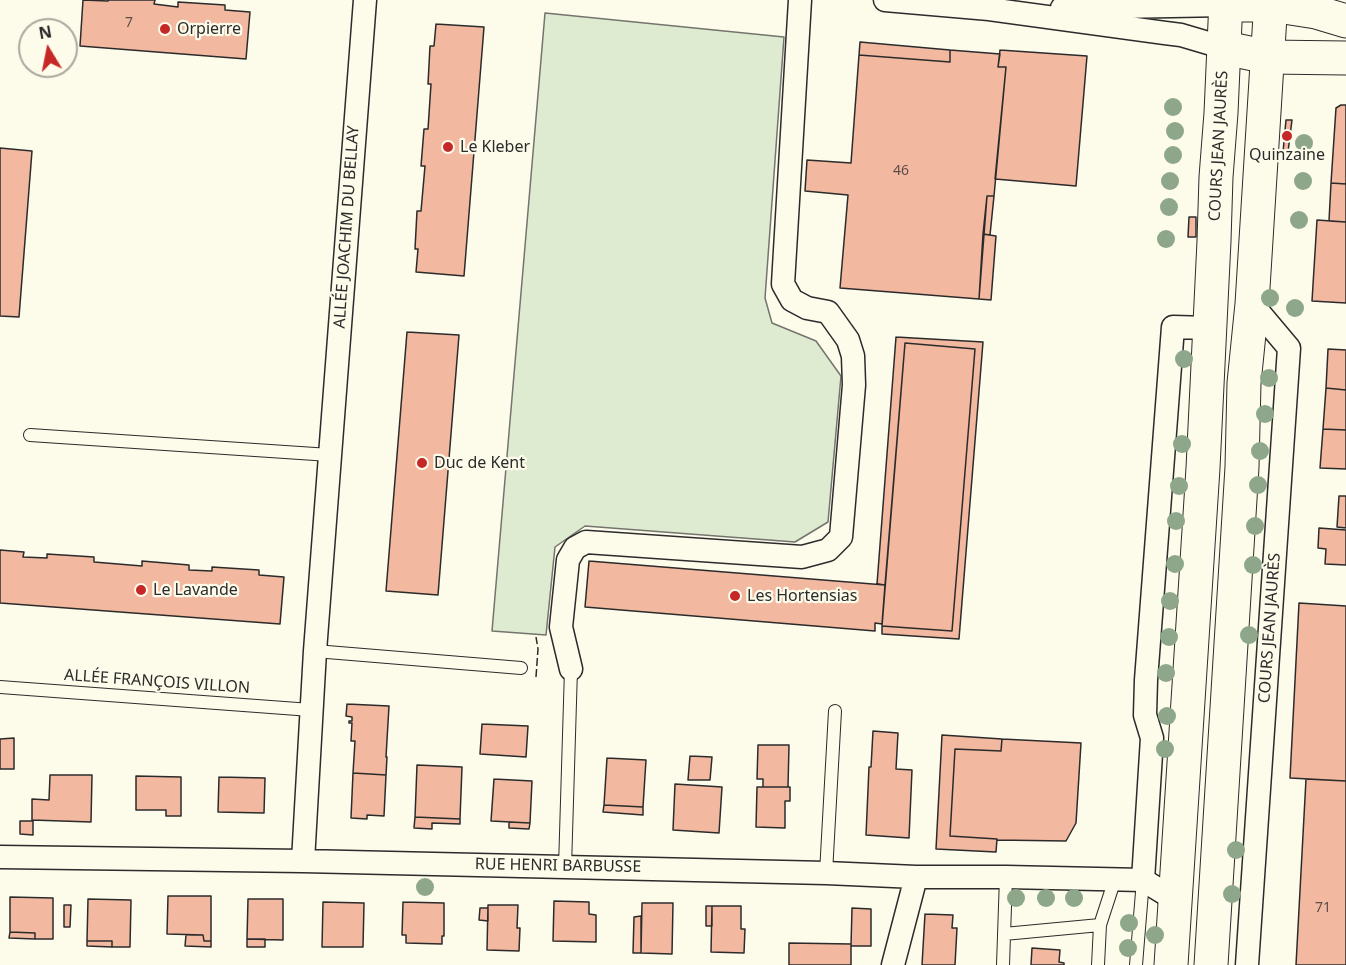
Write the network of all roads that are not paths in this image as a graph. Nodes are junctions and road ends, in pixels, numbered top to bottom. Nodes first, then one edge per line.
1 (365, 0) edge
2 (800, 0) edge
3 (885, 0) edge
4 (1248, 3) edge
5 (989, 9) junction
6 (1346, 21) edge
7 (1225, 48) junction
8 (1268, 57) junction
9 (1346, 58) edge
10 (1252, 304) junction
11 (1209, 328) junction
12 (1244, 384) junction
13 (30, 435) dead end
14 (330, 454) junction
15 (315, 651) junction
16 (521, 668) dead end
17 (572, 669) joint
18 (0, 687) edge
19 (835, 711) dead end
20 (311, 719) junction
21 (0, 857) edge
22 (303, 861) junction
23 (565, 867) junction
24 (826, 873) junction
25 (916, 877) junction
26 (1006, 877) junction
27 (1115, 879) junction
28 (1143, 880) junction
29 (1174, 899) junction
30 (1100, 926) junction
31 (1004, 934) junction
32 (893, 965) edge
33 (1004, 965) edge
34 (1098, 965) edge
35 (1136, 965) edge
36 (1171, 965) edge
37 (1211, 965) edge
38 (1247, 965) edge

1 - 14 street, ALLÉE JOACHIM DU BELLAY
2 - 17 street
3 - 5 street
4 - 5 street
4 - 6 main road
4 - 7 main road, COURS JEAN JAURÈS
4 - 8 main road
5 - 7 street
7 - 8 main road
7 - 11 main road, COURS JEAN JAURÈS
8 - 9 main road
8 - 10 main road
10 - 12 main road
10 - 38 street, COURS JEAN JAURÈS
11 - 12 main road
11 - 28 street
11 - 29 main road, COURS JEAN JAURÈS
12 - 37 main road
13 - 14 lane
14 - 15 street, ALLÉE JOACHIM DU BELLAY
15 - 16 lane
15 - 20 street, ALLÉE JOACHIM DU BELLAY
17 - 23 lane
18 - 20 lane, ALLÉE FRANÇOIS VILLON
19 - 24 lane
20 - 22 street, ALLÉE JOACHIM DU BELLAY
21 - 22 street, RUE HENRI BARBUSSE
22 - 23 street, RUE HENRI BARBUSSE
23 - 24 street, RUE HENRI BARBUSSE
24 - 25 street, RUE HENRI BARBUSSE
25 - 26 street, RUE HENRI BARBUSSE
25 - 32 street
26 - 27 street, RUE HENRI BARBUSSE
26 - 31 lane
27 - 28 street
27 - 30 lane
28 - 29 street
28 - 35 lane
29 - 36 main road, COURS JEAN JAURÈS
30 - 31 lane
30 - 34 lane
31 - 33 lane

